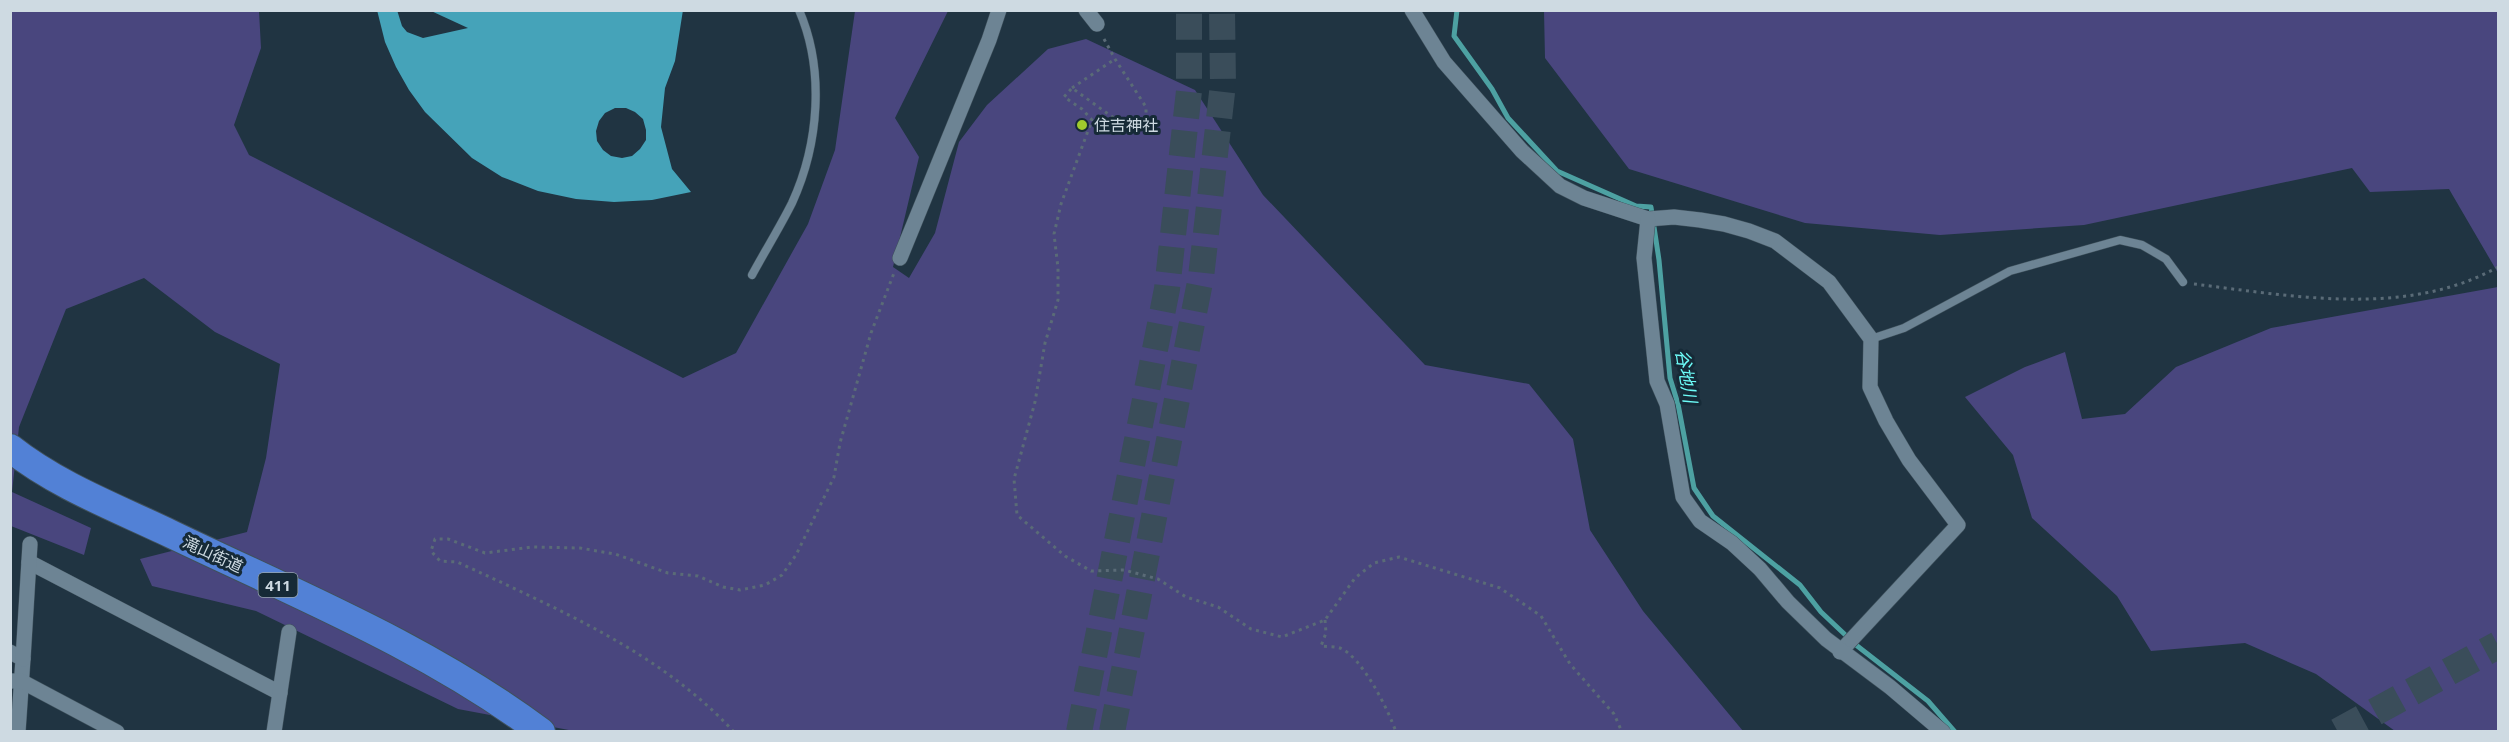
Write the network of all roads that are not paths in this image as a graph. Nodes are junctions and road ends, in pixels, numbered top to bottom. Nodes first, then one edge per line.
1 (799, 10) edge
2 (999, 10) edge
3 (1086, 10) edge
4 (1412, 10) edge
5 (1097, 24) road end
6 (1647, 219) junction
7 (900, 258) road end
8 (752, 275) dead end
9 (2183, 282) road end
10 (1871, 339) junction
11 (10, 448) edge
12 (30, 544) dead end
13 (29, 562) junction
14 (289, 632) dead end
15 (1840, 651) junction
16 (17, 656) edge
17 (16, 681) edge
18 (280, 693) junction
19 (18, 732) edge
20 (117, 732) edge
21 (274, 732) edge
22 (541, 732) edge
23 (1943, 732) edge

1 - 8 lane
2 - 7 street
3 - 5 street
4 - 6 street
6 - 10 street
6 - 15 street
9 - 10 lane
10 - 15 street
11 - 22 highway, 滝山街道 / 411
12 - 13 street
13 - 16 street
13 - 18 street
14 - 18 street
15 - 23 street
16 - 17 street
17 - 19 street
17 - 20 street
18 - 21 street

